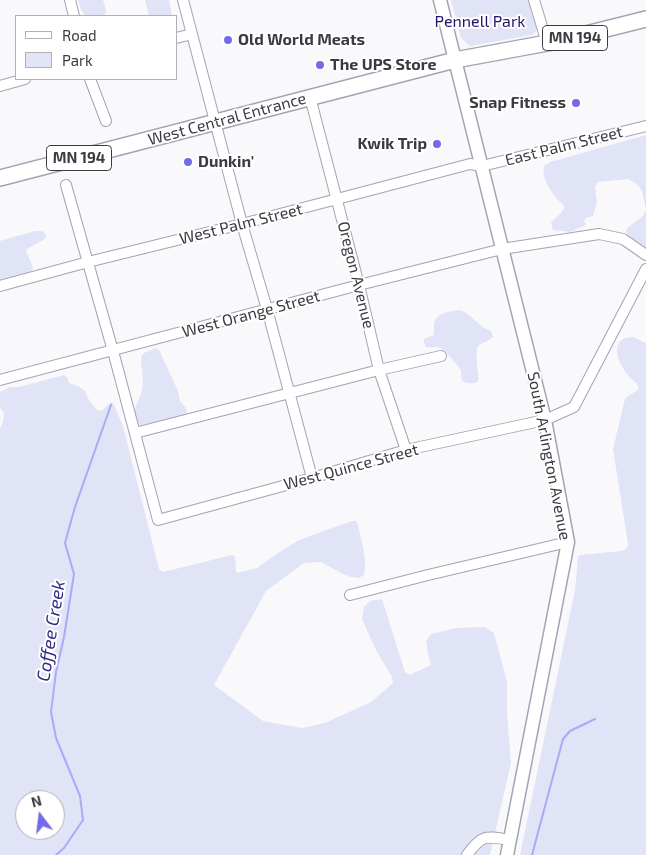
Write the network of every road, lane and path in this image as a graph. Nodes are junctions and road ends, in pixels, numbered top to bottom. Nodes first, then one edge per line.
1 (70, 0) edge
2 (183, 0) edge
3 (440, 0) edge
4 (534, 0) edge
5 (74, 15) edge
6 (646, 19) edge
7 (192, 34) junction
8 (178, 38) edge
9 (547, 43) junction
10 (455, 60) junction
11 (22, 80) edge
12 (90, 80) edge
13 (0, 86) edge
14 (310, 97) junction
15 (106, 121) dead end
16 (215, 122) junction
17 (646, 126) edge
18 (482, 166) junction
19 (0, 178) edge
20 (66, 185) dead end
21 (337, 200) junction
22 (242, 224) junction
23 (502, 249) junction
24 (646, 255) edge
25 (88, 262) junction
26 (646, 269) edge
27 (359, 285) junction
28 (0, 286) edge
29 (267, 309) junction
30 (113, 351) junction
31 (441, 356) dead end
32 (380, 370) junction
33 (0, 380) edge
34 (290, 393) junction
35 (545, 420) junction
36 (135, 433) junction
37 (406, 450) junction
38 (312, 478) junction
39 (568, 542) junction
40 (350, 595) dead end
41 (510, 840) junction
42 (467, 855) edge
43 (507, 855) edge

1 - 5 street
2 - 7 street
3 - 10 main road, South Arlington Avenue
4 - 9 street
6 - 9 highway, MN 194
7 - 8 street
7 - 16 street
9 - 10 highway, MN 194
10 - 14 highway, West Central Entrance / MN 194
10 - 18 main road, South Arlington Avenue
11 - 13 street
12 - 15 street
14 - 16 highway, West Central Entrance / MN 194
14 - 21 street, Oregon Avenue
16 - 19 highway, West Central Entrance / MN 194
16 - 22 street
17 - 18 street, East Palm Street
18 - 21 street, West Palm Street
18 - 23 main road, South Arlington Avenue
20 - 25 street
21 - 22 street, West Palm Street
21 - 27 street, Oregon Avenue
22 - 25 street, West Palm Street
22 - 29 street
23 - 24 street, West Orange Street
23 - 27 street, West Orange Street
23 - 35 main road, South Arlington Avenue
25 - 28 street, West Palm Street
25 - 30 street
26 - 35 street, West Quince Street
27 - 29 street, West Orange Street
27 - 32 street, Oregon Avenue
29 - 30 street, West Orange Street
29 - 34 street
30 - 33 street, West Orange Street
30 - 36 street
31 - 32 street
32 - 34 street
32 - 37 street, Oregon Avenue
34 - 36 street
34 - 38 street
35 - 37 street, West Quince Street
35 - 39 main road, South Arlington Avenue
36 - 38 street, West Quince Street
37 - 38 street, West Quince Street
39 - 40 street
39 - 41 main road, South Arlington Avenue
41 - 42 street
41 - 43 main road, South Arlington Avenue

